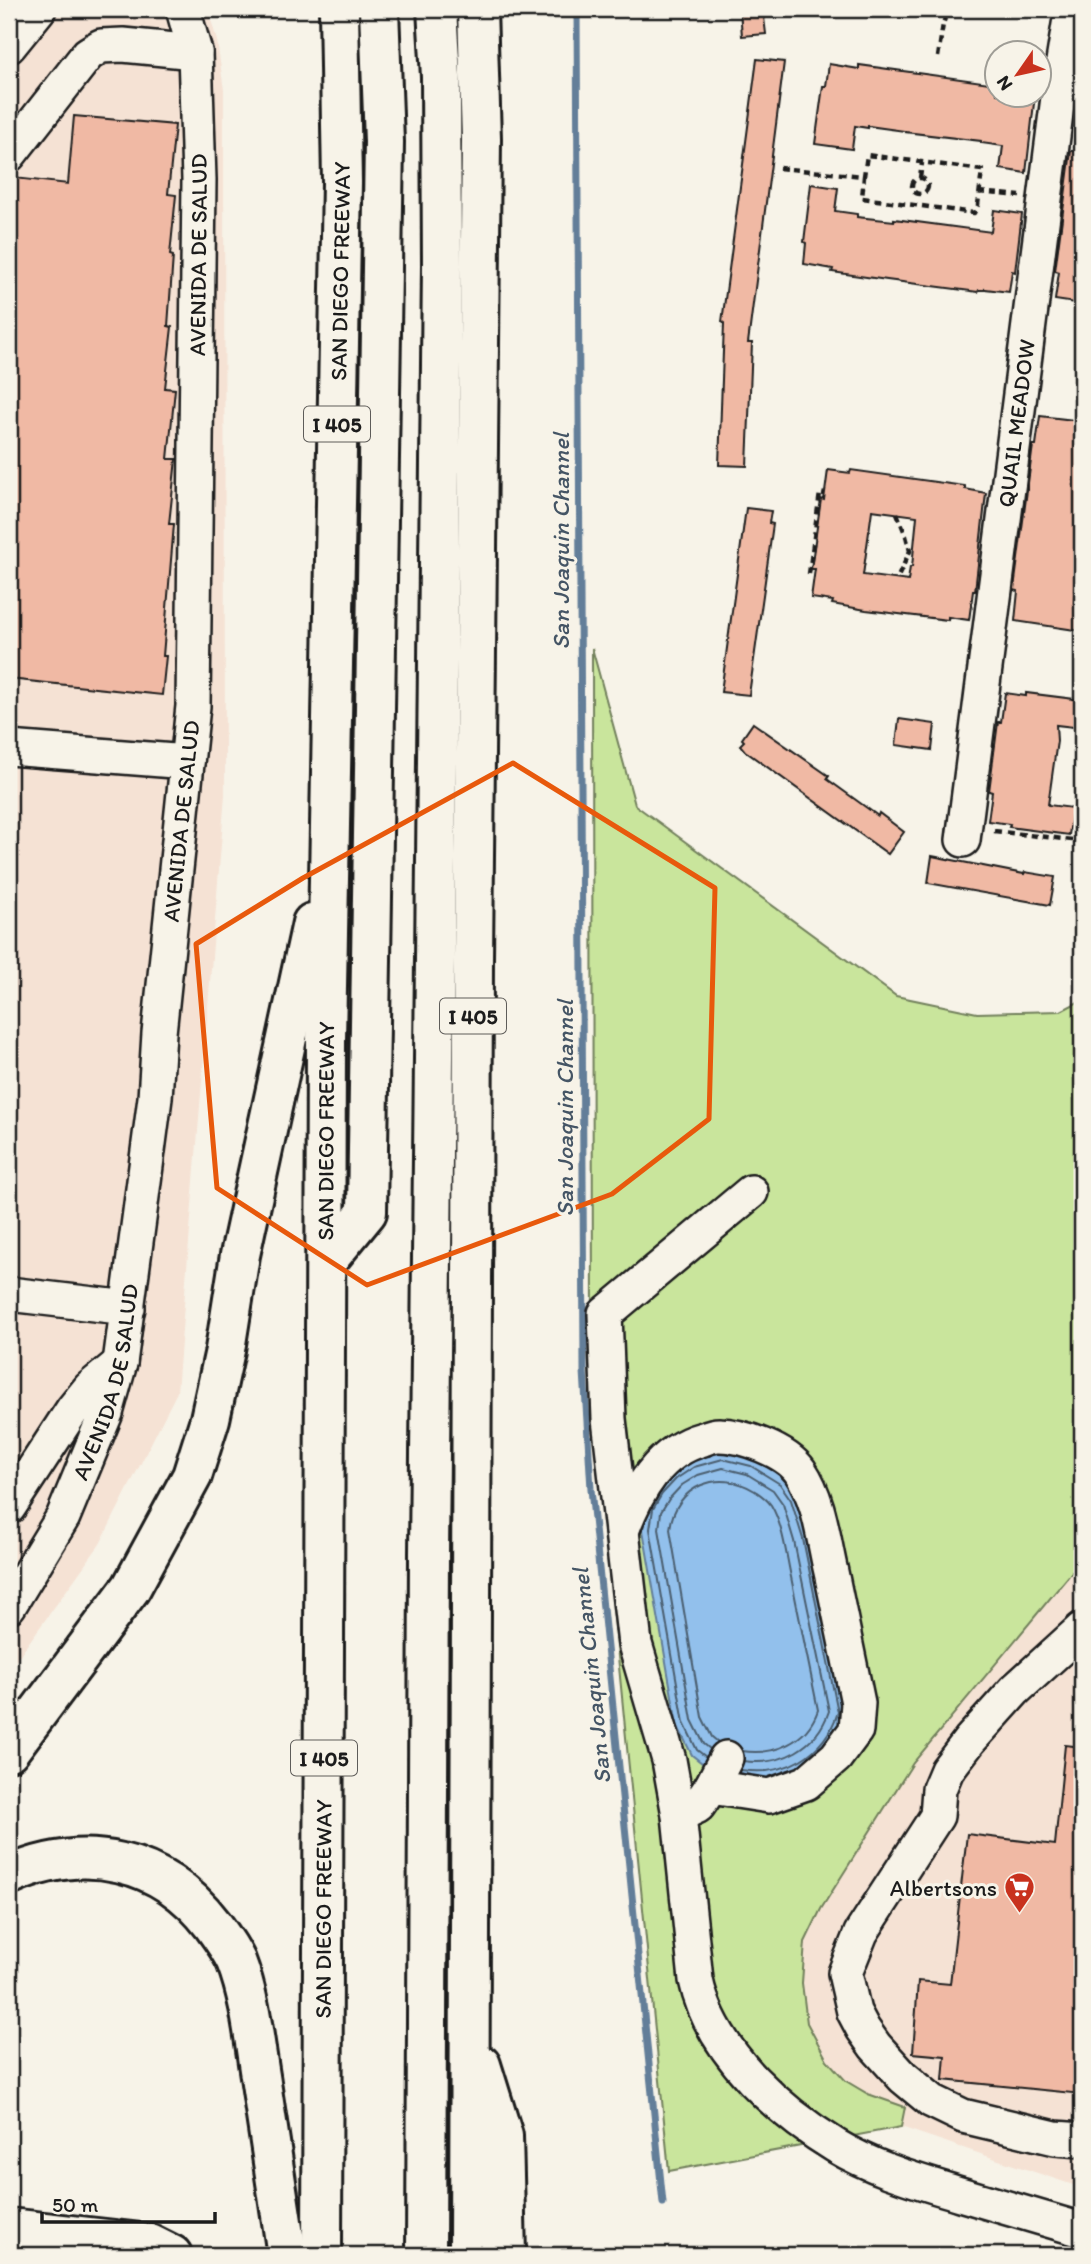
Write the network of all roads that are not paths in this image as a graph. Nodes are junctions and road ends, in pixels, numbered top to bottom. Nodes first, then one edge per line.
1 (39, 9) edge
2 (183, 9) edge
3 (339, 9) edge
4 (379, 9) edge
5 (437, 9) edge
6 (477, 9) edge
7 (1074, 9) edge
8 (9, 46) edge
9 (195, 52) junction
10 (9, 155) edge
11 (9, 748) edge
12 (187, 762) junction
13 (979, 836) road end
14 (330, 840) junction
15 (751, 1192) dead end
16 (326, 1262) junction
17 (9, 1294) edge
18 (128, 1308) junction
19 (120, 1363) junction
20 (9, 1507) edge
21 (622, 1531) junction
22 (9, 1606) edge
23 (1082, 1629) edge
24 (9, 1751) edge
25 (680, 1815) junction
26 (9, 1876) edge
27 (468, 2024) junction
28 (1082, 2140) edge
29 (9, 2228) edge
30 (1082, 2230) edge
31 (172, 2255) edge
32 (287, 2255) edge
33 (322, 2255) edge
34 (425, 2255) edge
35 (468, 2255) edge
36 (506, 2255) edge

1 - 8 street
2 - 9 street, AVENIDA DE SALUD
3 - 14 highway, SAN DIEGO FREEWAY / I 405
4 - 16 highway
5 - 34 highway
6 - 27 highway, I 405
7 - 13 street, QUAIL MEADOW
9 - 10 street
9 - 12 street, AVENIDA DE SALUD
11 - 12 street
12 - 18 street, AVENIDA DE SALUD
14 - 16 highway, SAN DIEGO FREEWAY / I 405
14 - 24 highway
15 - 21 street
16 - 33 highway, SAN DIEGO FREEWAY / I 405
17 - 18 street
18 - 19 street, AVENIDA DE SALUD
19 - 20 street
19 - 22 street, AVENIDA DE SALUD
21 - 25 street
21 - 25 street
23 - 28 street
25 - 30 street
26 - 32 highway
27 - 35 highway, I 405
27 - 36 highway
29 - 31 highway

